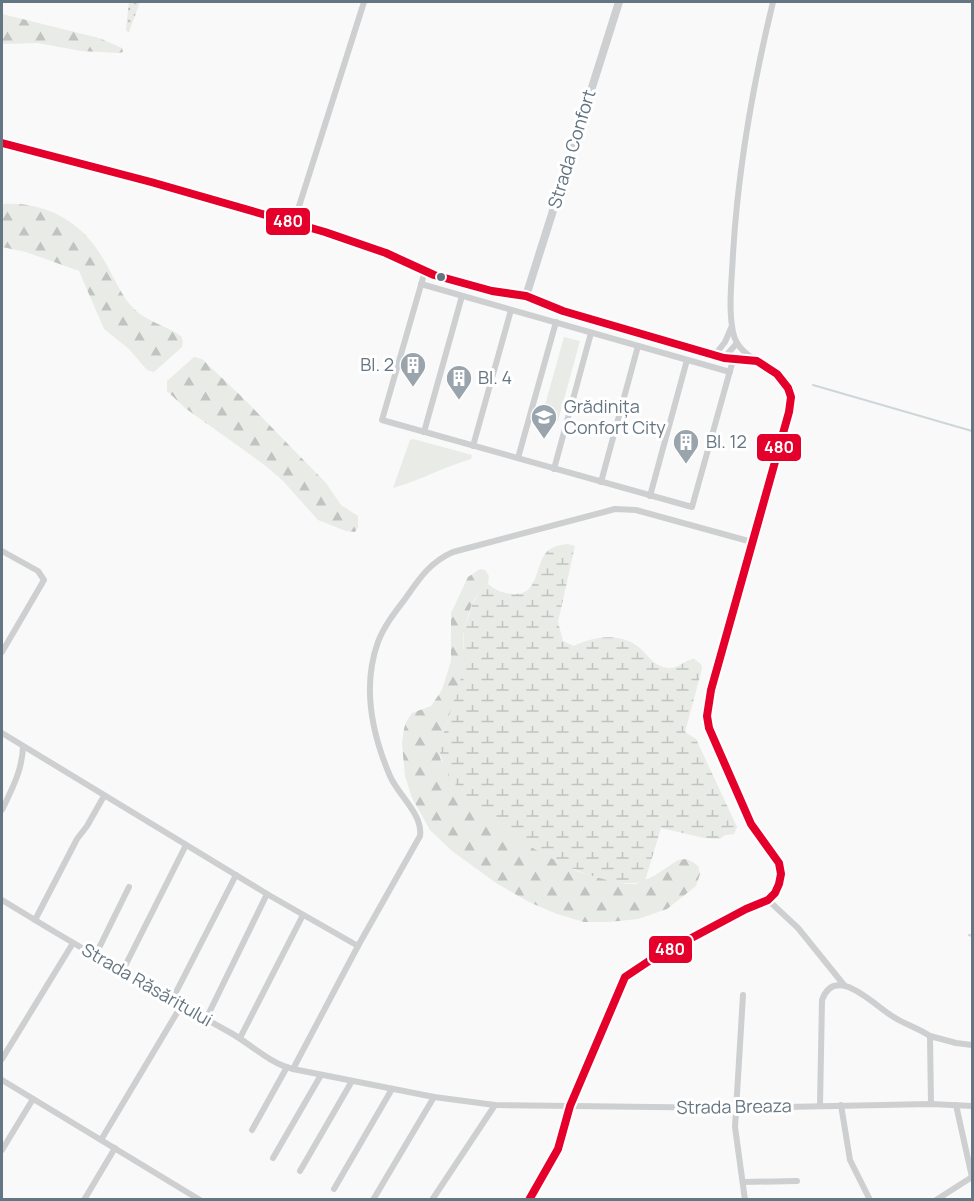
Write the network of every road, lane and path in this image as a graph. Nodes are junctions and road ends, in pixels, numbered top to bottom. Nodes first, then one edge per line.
1 (364, 2) edge
2 (619, 2) edge
3 (772, 2) edge
4 (2, 143) edge
5 (294, 222) junction
6 (424, 271) junction
7 (421, 284) junction
8 (462, 296) junction
9 (526, 296) junction
10 (511, 310) junction
11 (590, 319) junction
12 (555, 322) junction
13 (732, 326) junction
14 (588, 332) junction
15 (736, 343) junction
16 (638, 346) junction
17 (714, 356) junction
18 (724, 358) junction
19 (687, 360) junction
20 (733, 360) junction
21 (757, 361) junction
22 (730, 372) junction
23 (424, 432) junction
24 (473, 446) junction
25 (518, 458) junction
26 (554, 469) junction
27 (601, 482) junction
28 (650, 496) junction
29 (752, 542) junction
30 (2, 550) edge
31 (2, 652) edge
32 (2, 734) edge
33 (23, 747) junction
34 (104, 796) junction
35 (2, 810) edge
36 (186, 844) junction
37 (236, 875) junction
38 (129, 887) dead end
39 (267, 894) junction
40 (2, 900) edge
41 (768, 900) junction
42 (303, 915) junction
43 (35, 920) junction
44 (73, 943) junction
45 (358, 946) junction
46 (95, 956) junction
47 (122, 972) junction
48 (844, 985) junction
49 (743, 995) dead end
50 (172, 1000) junction
51 (181, 1006) junction
52 (206, 1019) junction
53 (930, 1036) junction
54 (240, 1038) junction
55 (972, 1045) edge
56 (2, 1059) edge
57 (290, 1068) junction
58 (321, 1075) junction
59 (2, 1080) edge
60 (352, 1081) junction
61 (392, 1089) junction
62 (434, 1097) junction
63 (33, 1099) junction
64 (931, 1104) junction
65 (495, 1105) junction
66 (841, 1105) junction
67 (956, 1105) junction
68 (820, 1106) junction
69 (972, 1106) edge
70 (570, 1107) junction
71 (737, 1108) junction
72 (252, 1130) dead end
73 (101, 1140) junction
74 (115, 1148) junction
75 (2, 1150) edge
76 (273, 1158) dead end
77 (300, 1171) dead end
78 (972, 1177) edge
79 (797, 1180) dead end
80 (742, 1182) junction
81 (334, 1189) dead end
82 (84, 1200) edge
83 (201, 1200) edge
84 (373, 1200) edge
85 (432, 1200) edge
86 (529, 1200) edge
87 (745, 1200) edge
88 (870, 1200) edge
89 (936, 1200) edge

1 - 5 street
2 - 9 street, Strada Confort
3 - 13 street
4 - 5 street
5 - 6 street
6 - 7 street
6 - 9 street
7 - 8 street
7 - 23 street
8 - 10 street
8 - 23 street
9 - 11 street
10 - 12 street
10 - 24 street
11 - 14 street
11 - 17 street
12 - 14 street
12 - 25 street
13 - 15 street
13 - 17 street
14 - 16 street
14 - 26 street
15 - 18 street
15 - 21 street
16 - 19 street
16 - 27 street
17 - 18 street
18 - 20 street
19 - 22 street
19 - 28 street
20 - 21 street
20 - 22 street
21 - 29 street
22 - 28 street
23 - 24 street
24 - 25 street
25 - 26 street
26 - 27 street
27 - 28 street
29 - 41 street
29 - 45 street
30 - 31 street
32 - 33 street
33 - 34 street
33 - 35 street
34 - 36 street
34 - 43 street
36 - 37 street
36 - 47 street
37 - 39 street
37 - 50 street
38 - 46 street
39 - 42 street
39 - 52 street
40 - 43 street, Strada Răsăritului
41 - 48 street
41 - 70 street
42 - 45 street
42 - 54 street
43 - 44 street, Strada Răsăritului
44 - 46 street, Strada Răsăritului
44 - 56 street
45 - 57 street
46 - 47 street, Strada Răsăritului
47 - 50 street, Strada Răsăritului
48 - 53 street
48 - 68 street
49 - 71 street
50 - 51 street, Strada Răsăritului
51 - 52 street, Strada Răsăritului
51 - 73 street
52 - 54 street, Strada Răsăritului
53 - 55 street
53 - 64 street
54 - 57 street, Strada Răsăritului
57 - 58 street, Strada Răsăritului
57 - 72 street
58 - 60 street, Strada Răsăritului
58 - 76 street
59 - 63 street
60 - 61 street, Strada Răsăritului
60 - 77 street
61 - 62 street, Strada Răsăritului
61 - 81 street
62 - 65 street, Strada Răsăritului
62 - 84 street
63 - 73 street
63 - 75 street
64 - 66 street, Strada Breaza
64 - 67 street, Strada Breaza
65 - 70 street, Strada Breaza
65 - 85 street
66 - 68 street, Strada Breaza
66 - 88 street
67 - 69 street, Strada Breaza
67 - 78 street
68 - 71 street, Strada Breaza
70 - 71 street, Strada Breaza
70 - 86 street
71 - 80 street
73 - 74 street
74 - 82 street
74 - 83 street
78 - 89 street
79 - 80 street
80 - 87 street

